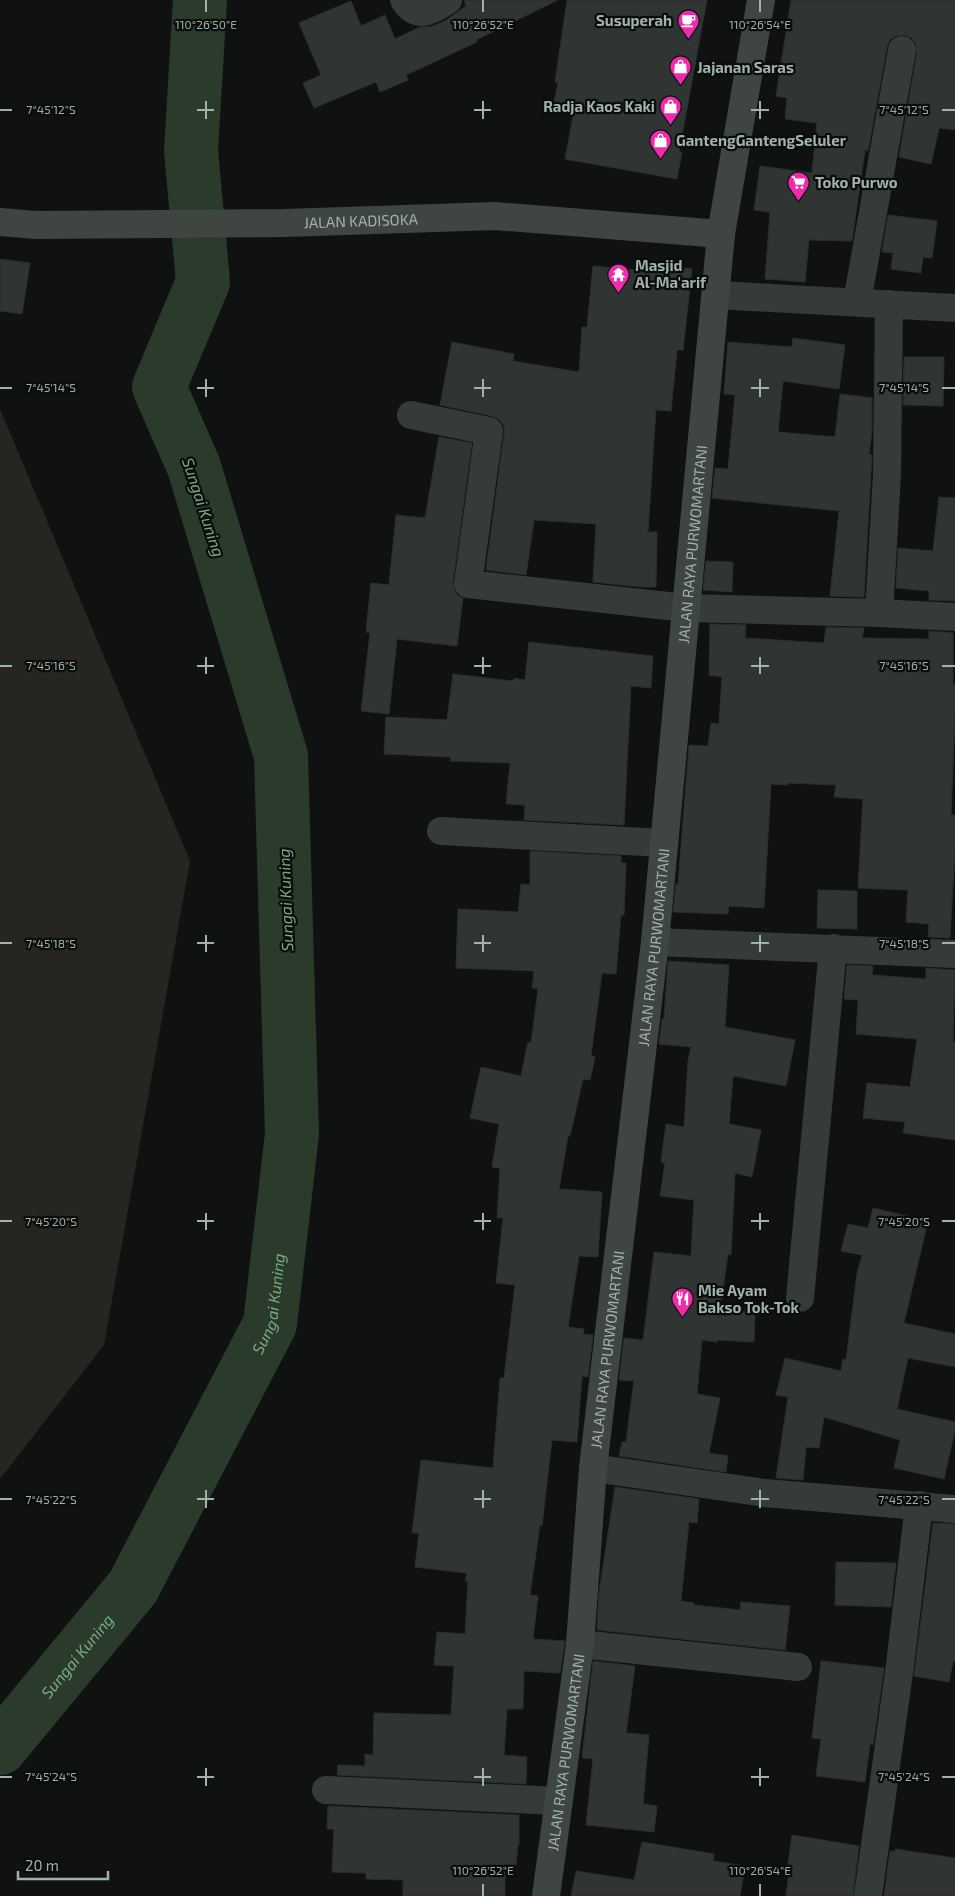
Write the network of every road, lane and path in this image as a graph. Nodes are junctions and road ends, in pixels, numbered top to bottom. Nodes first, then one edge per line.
1 (404, 0) edge
2 (448, 0) edge
3 (760, 0) edge
4 (902, 50) dead end
5 (0, 222) edge
6 (721, 234) junction
7 (716, 295) junction
8 (858, 302) junction
9 (889, 304) junction
10 (955, 308) edge
11 (411, 415) dead end
12 (686, 608) junction
13 (879, 613) junction
14 (955, 617) edge
15 (441, 831) dead end
16 (663, 844) junction
17 (655, 942) junction
18 (833, 948) junction
19 (955, 948) edge
20 (955, 954) edge
21 (800, 1298) dead end
22 (593, 1468) junction
23 (919, 1505) junction
24 (955, 1509) edge
25 (580, 1644) junction
26 (798, 1667) dead end
27 (326, 1790) dead end
28 (558, 1801) junction
29 (546, 1896) edge
30 (868, 1896) edge

1 - 2 street
3 - 6 street, JALAN RAYA PURWOMARTANI
4 - 8 street
5 - 6 street, JALAN KADISOKA
6 - 7 street, JALAN RAYA PURWOMARTANI
7 - 8 street
7 - 12 street, JALAN RAYA PURWOMARTANI
8 - 9 street
9 - 10 street
9 - 13 street
11 - 12 street
12 - 13 street
12 - 16 street, JALAN RAYA PURWOMARTANI
13 - 14 street
15 - 16 street
16 - 17 street, JALAN RAYA PURWOMARTANI
17 - 18 street
17 - 22 street, JALAN RAYA PURWOMARTANI
18 - 20 street
18 - 21 street
19 - 20 street
22 - 23 street
22 - 25 street, JALAN RAYA PURWOMARTANI
23 - 24 street
23 - 30 street
25 - 26 street
25 - 28 street, JALAN RAYA PURWOMARTANI
27 - 28 street
28 - 29 street, JALAN RAYA PURWOMARTANI

